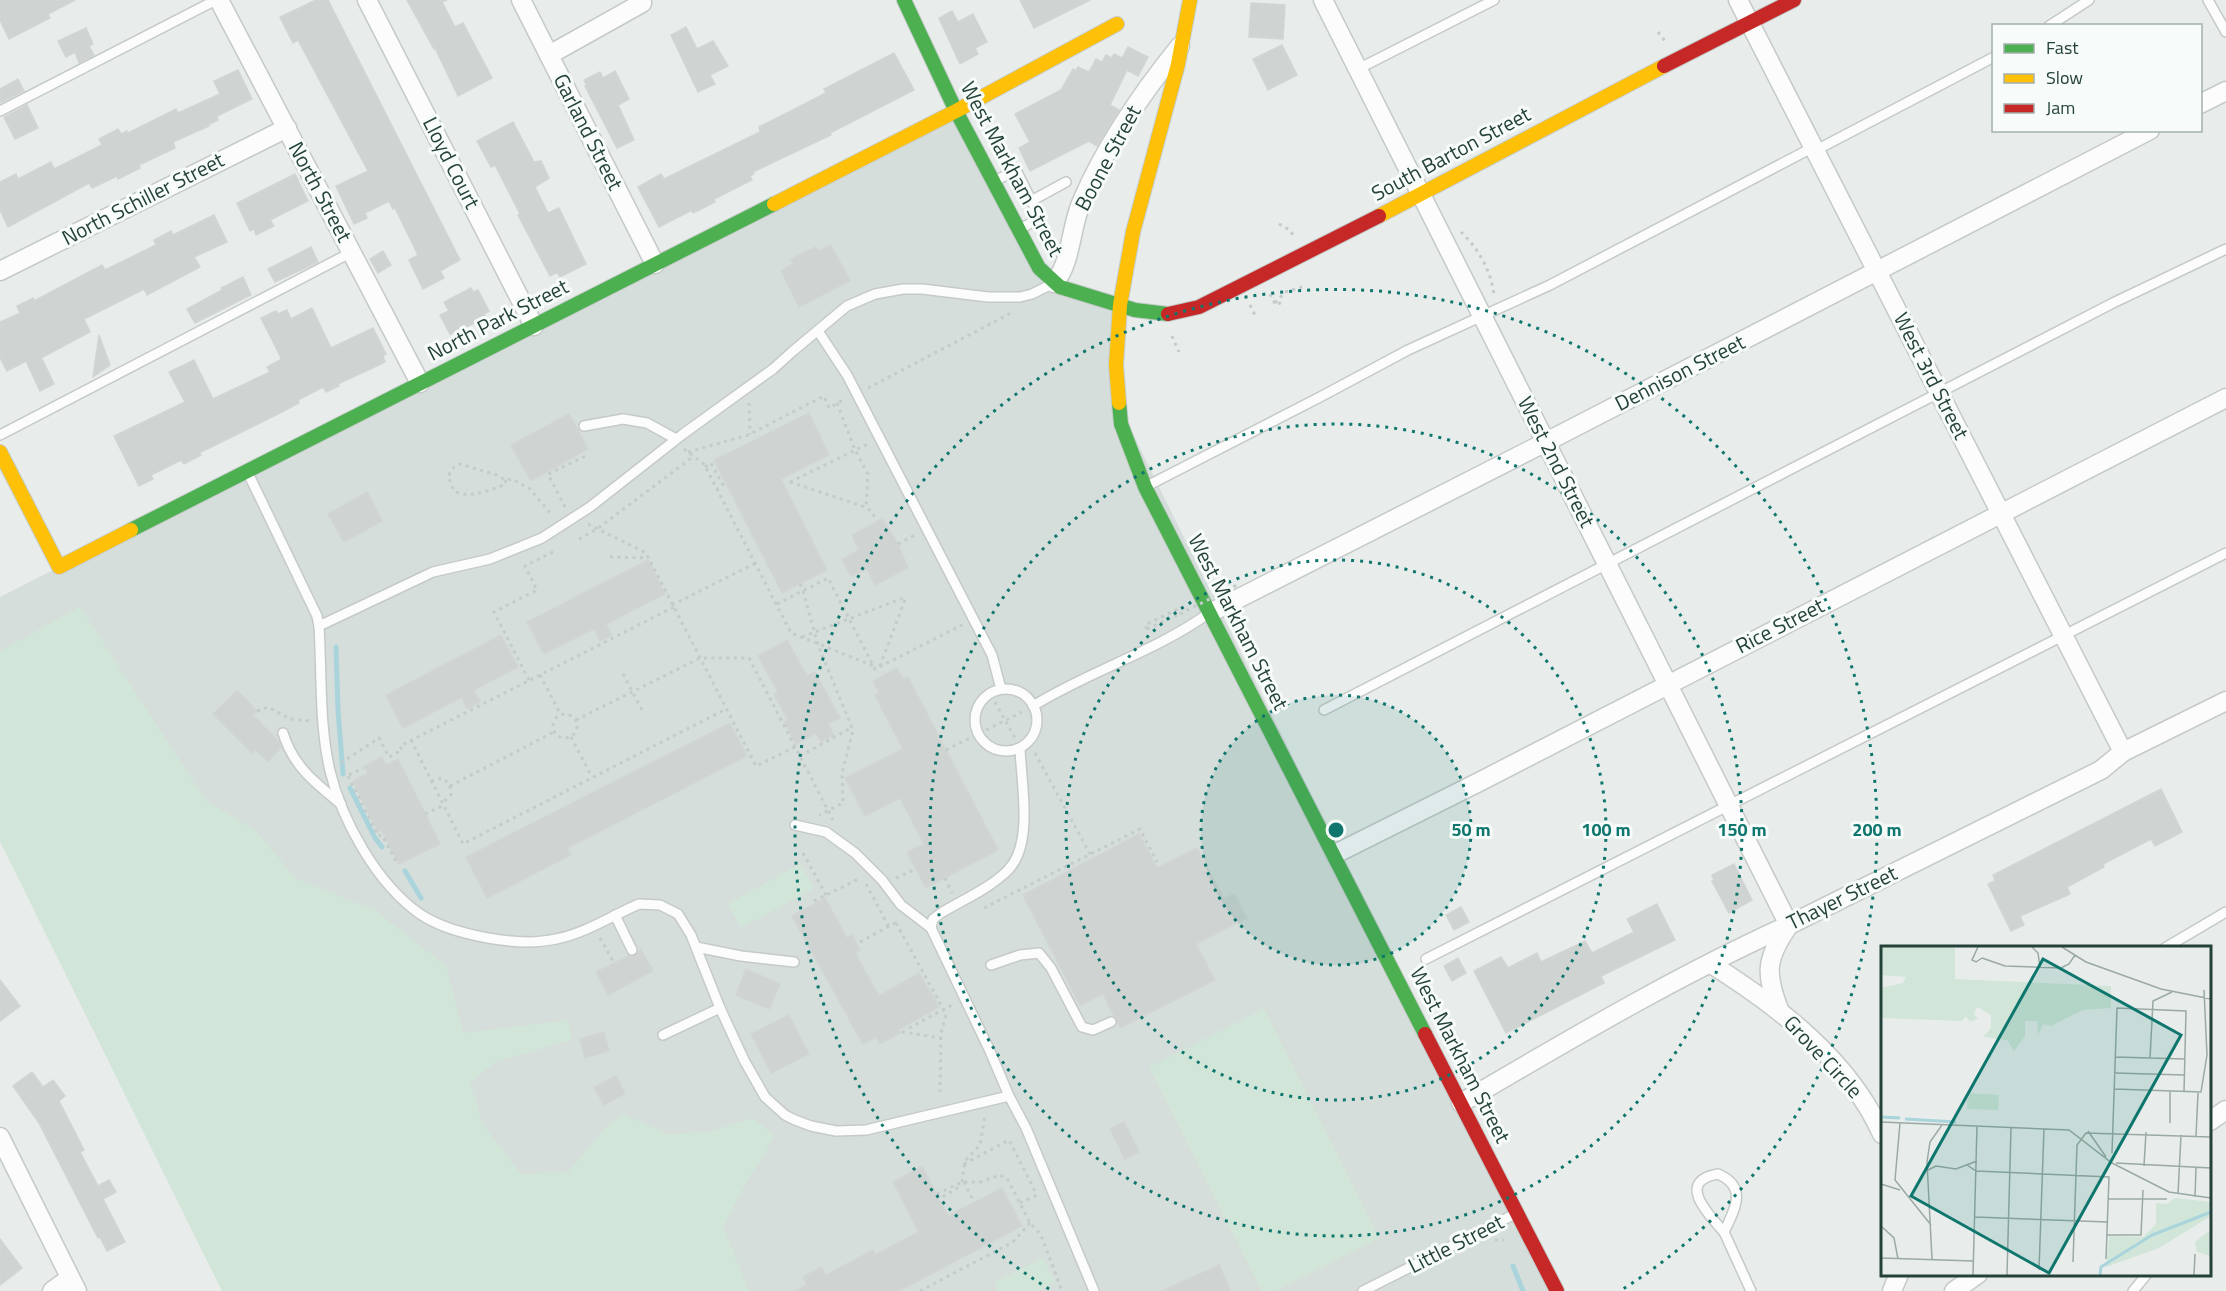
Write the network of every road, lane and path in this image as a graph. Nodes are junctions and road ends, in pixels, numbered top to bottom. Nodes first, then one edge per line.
1 (218, 0) edge
2 (367, 0) edge
3 (521, 0) edge
4 (904, 0) edge
5 (1190, 0) edge
6 (1323, 0) edge
7 (1494, 0) edge
8 (1738, 0) edge
9 (1794, 0) edge
10 (2089, 0) edge
11 (2208, 0) edge
12 (642, 3) dead end
13 (1750, 23) junction
14 (1117, 24) dead end
15 (2052, 24) edge
16 (2226, 32) edge
17 (1183, 42) junction
18 (549, 55) junction
19 (1992, 58) edge
20 (1358, 69) junction
21 (2226, 91) edge
22 (2202, 104) edge
23 (0, 111) edge
24 (956, 111) junction
25 (287, 128) junction
26 (2146, 132) edge
27 (1815, 149) junction
28 (993, 182) junction
29 (1066, 182) dead end
30 (1421, 194) junction
31 (1031, 201) junction
32 (1279, 224) dead end
33 (1018, 230) junction
34 (1458, 230) dead end
35 (1296, 238) dead end
36 (2226, 249) edge
37 (352, 252) junction
38 (656, 264) junction
39 (0, 271) edge
40 (1877, 271) junction
41 (1054, 283) junction
42 (1302, 286) dead end
43 (1268, 290) dead end
44 (1284, 301) dead end
45 (1275, 303) junction
46 (1120, 305) junction
47 (1018, 309) dead end
48 (1252, 309) dead end
49 (1488, 314) junction
50 (1255, 315) dead end
51 (534, 326) junction
52 (1168, 329) dead end
53 (818, 331) junction
54 (1179, 352) dead end
55 (420, 383) junction
56 (864, 390) dead end
57 (1940, 393) junction
58 (846, 398) dead end
59 (2226, 398) edge
60 (837, 403) junction
61 (750, 406) dead end
62 (584, 426) dead end
63 (750, 434) junction
64 (0, 435) edge
65 (676, 439) junction
66 (1546, 442) junction
67 (866, 445) dead end
68 (683, 447) dead end
69 (855, 450) junction
70 (0, 452) edge
71 (687, 452) junction
72 (588, 455) dead end
73 (694, 456) junction
74 (705, 467) junction
75 (247, 471) junction
76 (505, 480) junction
77 (1145, 487) junction
78 (717, 489) junction
79 (564, 504) dead end
80 (866, 508) junction
81 (2001, 513) junction
82 (577, 516) junction
83 (877, 522) dead end
84 (560, 527) junction
85 (597, 529) junction
86 (916, 534) dead end
87 (579, 539) dead end
88 (898, 544) dead end
89 (557, 550) dead end
90 (2226, 553) edge
91 (610, 557) dead end
92 (648, 558) junction
93 (756, 563) junction
94 (1607, 564) junction
95 (800, 584) dead end
96 (1239, 584) dead end
97 (803, 591) junction
98 (777, 604) junction
99 (673, 606) junction
100 (1180, 608) dead end
101 (1210, 613) junction
102 (849, 619) junction
103 (962, 625) dead end
104 (319, 626) junction
105 (815, 632) junction
106 (2063, 634) junction
107 (801, 637) junction
108 (818, 645) junction
109 (700, 658) junction
110 (873, 666) junction
111 (880, 667) junction
112 (623, 674) dead end
113 (540, 675) junction
114 (529, 680) junction
115 (1668, 685) junction
116 (1001, 689) junction
117 (633, 692) junction
118 (991, 693) junction
119 (2226, 701) edge
120 (1033, 706) junction
121 (726, 709) junction
122 (642, 710) dead end
123 (1324, 710) dead end
124 (257, 711) dead end
125 (561, 715) junction
126 (576, 720) junction
127 (1005, 720) junction
128 (324, 721) junction
129 (852, 728) junction
130 (555, 732) junction
131 (283, 733) dead end
132 (978, 734) junction
133 (571, 737) junction
134 (411, 740) junction
135 (1028, 741) junction
136 (795, 747) junction
137 (1020, 748) junction
138 (946, 750) dead end
139 (2123, 752) junction
140 (800, 756) junction
141 (342, 762) dead end
142 (363, 768) dead end
143 (348, 776) junction
144 (592, 777) junction
145 (431, 781) junction
146 (334, 783) junction
147 (450, 786) junction
148 (443, 805) junction
149 (1729, 805) junction
150 (342, 806) junction
151 (828, 810) junction
152 (426, 814) dead end
153 (819, 815) dead end
154 (795, 825) dead end
155 (848, 847) junction
156 (803, 853) dead end
157 (1090, 854) junction
158 (1335, 854) junction
159 (396, 861) dead end
160 (1157, 862) dead end
161 (916, 869) dead end
162 (945, 878) dead end
163 (894, 879) dead end
164 (948, 885) dead end
165 (827, 897) junction
166 (814, 901) dead end
167 (984, 908) dead end
168 (2226, 912) edge
169 (615, 915) junction
170 (896, 923) dead end
171 (1789, 925) junction
172 (592, 926) junction
173 (931, 928) junction
174 (860, 942) dead end
175 (696, 946) junction
176 (2168, 946) edge
177 (632, 950) dead end
178 (1426, 959) dead end
179 (794, 962) dead end
180 (614, 963) dead end
181 (1711, 964) junction
182 (992, 965) dead end
183 (948, 1007) dead end
184 (720, 1008) junction
185 (944, 1009) junction
186 (1780, 1012) junction
187 (1111, 1022) dead end
188 (909, 1028) dead end
189 (902, 1032) dead end
190 (663, 1035) dead end
191 (941, 1038) junction
192 (940, 1092) dead end
193 (1009, 1096) junction
194 (987, 1101) junction
195 (1461, 1102) junction
196 (2226, 1111) edge
197 (1878, 1115) edge
198 (2211, 1120) edge
199 (0, 1137) edge
200 (964, 1164) junction
201 (962, 1182) junction
202 (1053, 1189) junction
203 (937, 1194) dead end
204 (1037, 1195) junction
205 (974, 1202) dead end
206 (1020, 1203) junction
207 (944, 1204) dead end
208 (1517, 1213) junction
209 (1030, 1223) junction
210 (1724, 1232) junction
211 (1899, 1276) edge
212 (1970, 1276) edge
213 (2146, 1276) edge
214 (74, 1284) edge
215 (52, 1291) edge
216 (920, 1291) edge
217 (1062, 1291) edge
218 (1094, 1291) edge
219 (1363, 1291) edge
220 (1557, 1291) edge
221 (1751, 1291) edge
222 (1892, 1291) edge
223 (1954, 1291) edge
224 (2133, 1291) edge

1 - 23 lane
1 - 25 street, North Street
2 - 51 street, Lloyd Court
3 - 18 street, Garland Street
4 - 24 street, West Markham Street
5 - 17 street, Boone Street
6 - 20 street, West 2nd Street
7 - 20 lane
8 - 13 street, West 3rd Street
9 - 13 street, South Barton Street
10 - 15 lane
11 - 16 lane
12 - 18 street
13 - 27 street, West 3rd Street
13 - 30 street, South Barton Street
14 - 24 street, North Park Street
17 - 41 street, Boone Street
17 - 46 street, Boone Street
18 - 38 street, Garland Street
19 - 27 lane
20 - 30 street, West 2nd Street
21 - 22 street
24 - 28 street, West Markham Street
24 - 38 street, North Park Street
25 - 37 street, North Street
25 - 39 street, North Schiller Street
26 - 40 street, Dennison Street
27 - 40 street, West 3rd Street
27 - 49 lane
28 - 31 lane
28 - 33 street, West Markham Street
29 - 31 lane
30 - 46 street, South Barton Street
30 - 49 street, West 2nd Street
31 - 33 lane
32 - 35 path
33 - 41 street, West Markham Street
34 - 49 path
36 - 57 lane
37 - 55 street, North Street
37 - 64 lane
38 - 51 street, North Park Street
40 - 57 street, West 3rd Street
40 - 66 street, Dennison Street
41 - 46 street, West Markham Street
41 - 53 lane
42 - 45 path
43 - 45 path
44 - 45 path
46 - 77 street, West Markham Street
47 - 56 path
48 - 50 path
49 - 66 street, West 2nd Street
49 - 77 lane
51 - 55 street, North Park Street
52 - 54 path
53 - 65 lane
53 - 116 lane
55 - 75 street, North Park Street
57 - 81 street, West 3rd Street
57 - 94 lane
58 - 60 path
59 - 81 street, Rice Street
60 - 63 path
60 - 69 path
61 - 63 path
62 - 65 lane
63 - 71 path
65 - 82 lane
66 - 94 street, West 2nd Street
66 - 101 street, Dennison Street
67 - 69 path
68 - 71 path
69 - 80 path
69 - 80 path
70 - 75 street, North Park Street
71 - 73 path
72 - 79 path
73 - 74 path
73 - 85 path
74 - 78 path
74 - 78 path
75 - 104 lane
76 - 76 path
76 - 84 path
77 - 101 street, West Markham Street
78 - 93 path
80 - 83 path
81 - 106 street, West 3rd Street
81 - 115 street, Rice Street
82 - 84 lane
82 - 85 path
84 - 104 lane
85 - 87 path
85 - 92 path
86 - 88 path
89 - 114 path
90 - 106 lane
91 - 92 path
92 - 99 path
93 - 98 path
93 - 99 path
94 - 115 street, West 2nd Street
94 - 123 lane
95 - 97 path
96 - 100 path, bridge
97 - 98 path
97 - 102 path
97 - 105 path
98 - 107 path
99 - 109 path
99 - 113 path
101 - 120 lane
101 - 158 street, West Markham Street
102 - 105 path
102 - 110 path
102 - 111 path
103 - 111 path
104 - 128 lane
105 - 107 path
105 - 108 path
106 - 139 street, West 3rd Street
106 - 149 lane
107 - 108 path
108 - 110 path
108 - 129 path
109 - 117 path
109 - 121 path
109 - 136 path
110 - 111 path
112 - 117 path
113 - 114 path
113 - 125 path
114 - 134 path
115 - 149 street, West 2nd Street
115 - 158 street, Rice Street
116 - 118 lane
116 - 120 lane
117 - 122 path
117 - 126 path
118 - 127 path
118 - 132 lane
119 - 139 street, Thayer Street
120 - 127 path
120 - 135 lane
121 - 136 path
121 - 144 path
124 - 128 path
125 - 126 path
125 - 130 path
126 - 133 path
127 - 132 path
127 - 137 path
128 - 146 lane
129 - 140 path
129 - 151 path
130 - 133 path
130 - 147 path
131 - 150 lane
132 - 137 lane
132 - 138 path
133 - 144 path
134 - 141 path
134 - 145 path
135 - 137 lane
135 - 157 path
136 - 140 path
137 - 173 lane
139 - 171 street, Thayer Street
140 - 151 path
142 - 143 path
143 - 146 path
143 - 159 path
144 - 148 path
145 - 147 path
145 - 148 path
146 - 150 lane
147 - 148 path
148 - 152 path
149 - 171 street, West 2nd Street
149 - 178 lane
150 - 172 lane
151 - 153 path
151 - 155 path
154 - 155 lane
155 - 173 lane
156 - 165 path
157 - 160 path
157 - 167 path
158 - 195 street, West Markham Street
161 - 163 path
162 - 164 path
165 - 166 path
165 - 174 path
168 - 176 lane
169 - 172 lane
169 - 175 lane
169 - 177 lane
170 - 185 path
171 - 181 street, Thayer Street
171 - 186 street, Grove Circle
172 - 180 path
173 - 193 lane
175 - 179 lane
175 - 184 lane
181 - 186 street, Grove Circle
181 - 195 street, Thayer Street
182 - 187 lane
183 - 185 path
184 - 190 lane
184 - 194 lane
185 - 188 path
185 - 191 path
186 - 197 street, Grove Circle
189 - 191 path
191 - 192 path
193 - 194 lane
193 - 202 lane
194 - 200 path
195 - 208 street, West Markham Street
196 - 198 street
199 - 214 street
200 - 201 path
200 - 204 path
201 - 203 path
201 - 205 path
201 - 206 path
201 - 207 path
202 - 204 path
202 - 218 lane
204 - 206 path
206 - 209 path
208 - 219 lane, Little Street
208 - 220 street, West Markham Street
209 - 216 path
209 - 217 path
210 - 210 lane
210 - 221 lane
211 - 222 street
212 - 223 street
213 - 224 lane
214 - 215 street

